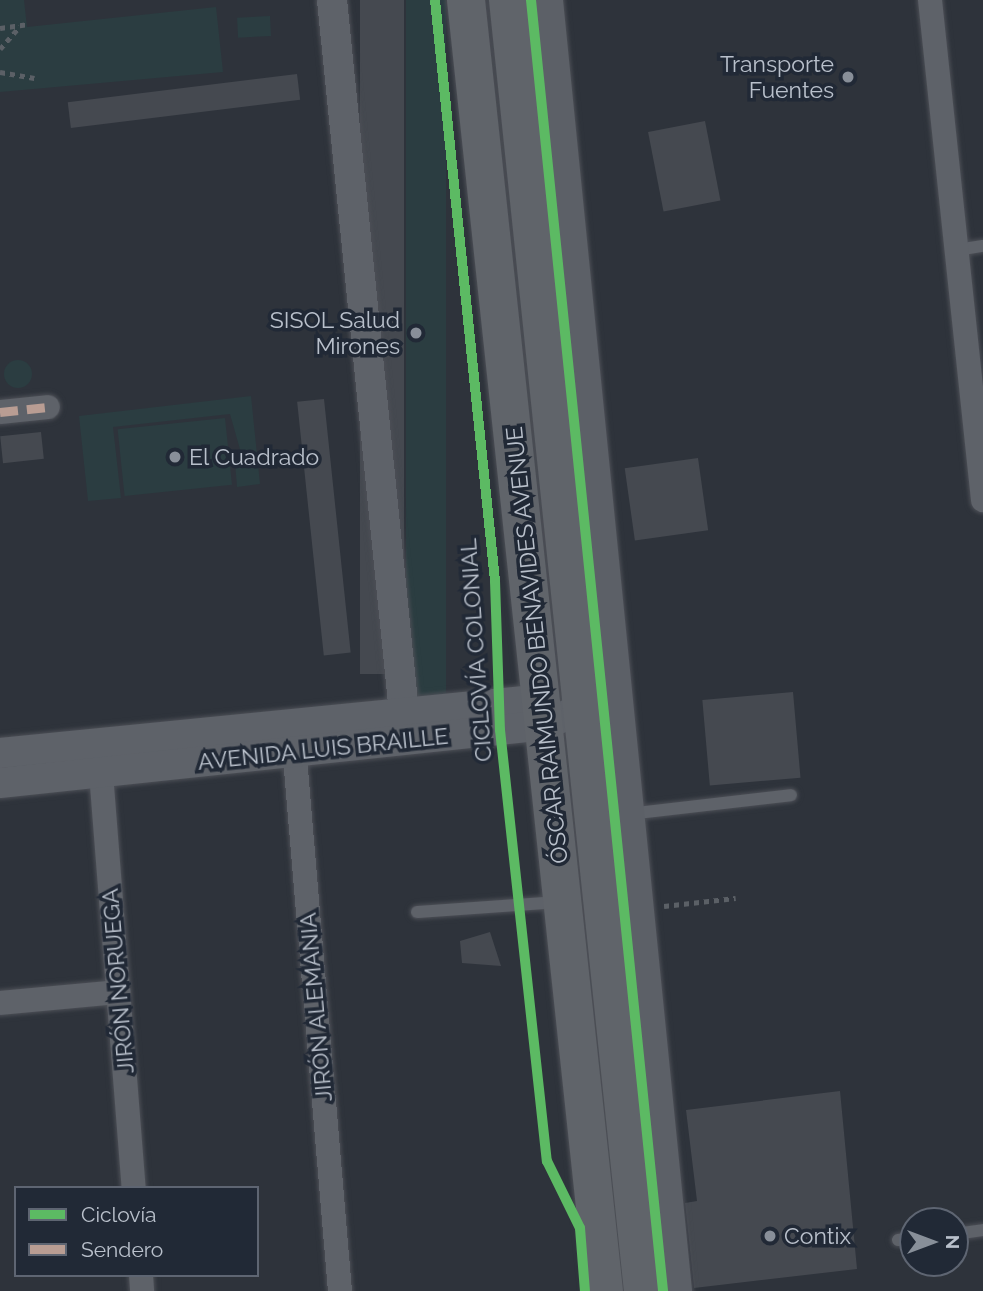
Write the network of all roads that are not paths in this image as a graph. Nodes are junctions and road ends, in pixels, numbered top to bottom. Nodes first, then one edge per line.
1 (332, 0) edge
2 (466, 0) edge
3 (509, 0) edge
4 (545, 0) edge
5 (930, 0) edge
6 (983, 246) edge
7 (957, 250) junction
8 (975, 347) edge
9 (48, 407) dead end
10 (0, 412) edge
11 (983, 500) edge
12 (609, 651) junction
13 (581, 703) junction
14 (545, 712) junction
15 (404, 713) junction
16 (293, 737) junction
17 (0, 753) edge
18 (101, 773) junction
19 (0, 783) edge
20 (791, 795) dead end
21 (625, 815) junction
22 (564, 902) junction
23 (417, 912) dead end
24 (118, 992) junction
25 (0, 1003) edge
26 (134, 1186) edge
27 (340, 1291) edge
28 (604, 1291) edge
29 (643, 1291) edge
30 (674, 1291) edge

1 - 15 street
2 - 14 main road, ÓSCAR RAIMUNDO BENAVIDES AVENUE
3 - 13 main road, ÓSCAR RAIMUNDO BENAVIDES AVENUE
4 - 12 main road
5 - 7 street
6 - 7 lane
7 - 8 street
8 - 11 street
9 - 10 street
12 - 13 street, AVENIDA LUIS BRAILLE
12 - 21 main road
13 - 14 street, AVENIDA LUIS BRAILLE
13 - 29 main road, ÓSCAR RAIMUNDO BENAVIDES AVENUE
14 - 15 street, AVENIDA LUIS BRAILLE
14 - 16 street, AVENIDA LUIS BRAILLE
14 - 22 main road, ÓSCAR RAIMUNDO BENAVIDES AVENUE
15 - 16 street, AVENIDA LUIS BRAILLE
16 - 17 street, AVENIDA LUIS BRAILLE
16 - 18 street, AVENIDA LUIS BRAILLE
16 - 27 street, JIRÓN ALEMANIA
18 - 19 street, AVENIDA LUIS BRAILLE
18 - 24 street, JIRÓN NORUEGA
20 - 21 lane
21 - 30 main road
22 - 23 lane
22 - 28 main road, ÓSCAR RAIMUNDO BENAVIDES AVENUE
24 - 25 street
24 - 26 street, JIRÓN NORUEGA

